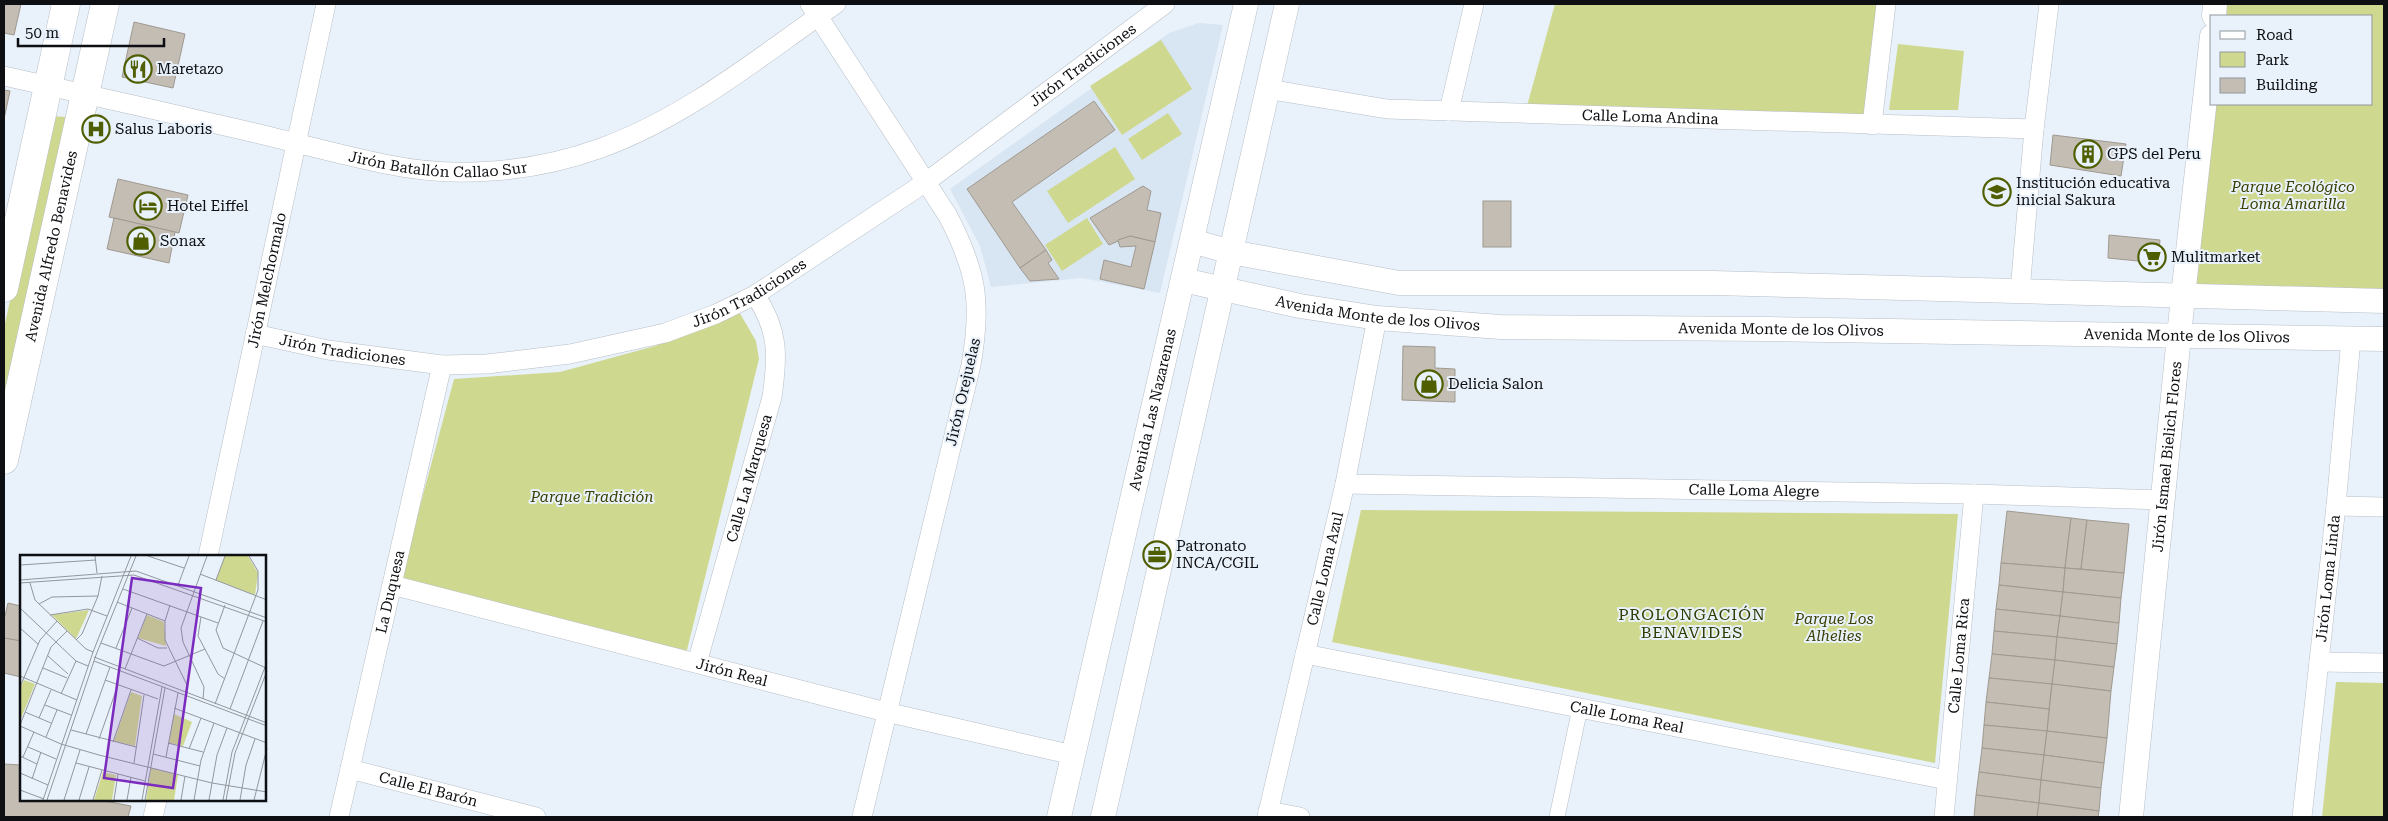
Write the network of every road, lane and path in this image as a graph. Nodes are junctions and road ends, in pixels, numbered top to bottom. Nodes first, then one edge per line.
1 (66, 4) edge
2 (105, 4) edge
3 (326, 4) edge
4 (836, 4) edge
5 (1164, 4) edge
6 (1246, 4) edge
7 (1287, 4) edge
8 (1474, 4) edge
9 (1886, 4) edge
10 (2049, 4) edge
11 (814, 10) edge
12 (2210, 54) edge
13 (4, 76) edge
14 (48, 86) junction
15 (1267, 89) junction
16 (84, 94) junction
17 (1449, 111) junction
18 (1872, 125) junction
19 (2034, 128) junction
20 (296, 142) junction
21 (926, 182) junction
22 (1192, 241) junction
23 (1230, 252) junction
24 (1183, 280) junction
25 (5, 281) edge
26 (1222, 290) junction
27 (2020, 291) junction
28 (755, 295) junction
29 (2183, 296) junction
30 (2384, 301) edge
31 (1377, 318) junction
32 (255, 334) junction
33 (2179, 336) junction
34 (2351, 339) junction
35 (2384, 339) edge
36 (442, 365) junction
37 (4, 460) edge
38 (1345, 484) junction
39 (1974, 494) junction
40 (2162, 500) junction
41 (2336, 506) junction
42 (2384, 507) edge
43 (208, 555) edge
44 (392, 585) junction
45 (1305, 654) junction
46 (2319, 662) junction
47 (696, 663) junction
48 (2384, 663) edge
49 (1580, 708) junction
50 (886, 712) junction
51 (1073, 755) junction
52 (350, 769) junction
53 (1947, 780) junction
54 (157, 801) edge
55 (1268, 814) edge
56 (153, 817) edge
57 (339, 817) edge
58 (536, 817) edge
59 (862, 817) edge
60 (1059, 817) edge
61 (1102, 817) edge
62 (1300, 817) edge
63 (1557, 817) edge
64 (1944, 817) edge
65 (2131, 817) edge
66 (2302, 817) edge

1 - 14 main road
2 - 16 main road, Avenida Alfredo Benavides
3 - 20 street, Jirón Melchormalo
4 - 11 street, Jirón Batallón Callao Sur
5 - 21 street, Jirón Tradiciones
6 - 22 street, Avenida Las Nazarenas
7 - 15 street
8 - 17 street
9 - 18 street
10 - 19 street
11 - 20 street, Jirón Batallón Callao Sur
11 - 21 street, Jirón Orejuelas
12 - 29 street, Jirón Ismael Bielich Flores
13 - 14 street, Jirón Batallón Callao Sur
14 - 16 street, Jirón Batallón Callao Sur
14 - 25 main road
15 - 17 street, Calle Loma Andina
15 - 23 street
16 - 20 street, Jirón Batallón Callao Sur
16 - 37 main road, Avenida Alfredo Benavides
17 - 18 street, Calle Loma Andina
18 - 19 street, Calle Loma Andina
19 - 27 street
20 - 32 street, Jirón Melchormalo
21 - 28 street, Jirón Tradiciones
21 - 50 street, Jirón Orejuelas
22 - 23 street
22 - 24 street, Avenida Las Nazarenas
23 - 26 street
23 - 27 street
24 - 26 street, Avenida Monte de los Olivos
24 - 51 street, Avenida Las Nazarenas
26 - 31 street, Avenida Monte de los Olivos
26 - 61 street
27 - 29 street
28 - 36 street, Jirón Tradiciones
28 - 47 street, Calle La Marquesa
29 - 30 street
29 - 33 street, Jirón Ismael Bielich Flores
31 - 33 street, Avenida Monte de los Olivos
31 - 38 street, Calle Loma Azul
32 - 36 street, Jirón Tradiciones
32 - 43 street, Jirón Melchormalo
33 - 34 street, Avenida Monte de los Olivos
33 - 40 street, Jirón Ismael Bielich Flores
34 - 35 street, Avenida Monte de los Olivos
34 - 41 street, Jirón Loma Linda
36 - 44 street, La Duquesa
38 - 39 street, Calle Loma Alegre
38 - 45 street, Calle Loma Azul
39 - 40 street, Calle Loma Alegre
39 - 53 street, Calle Loma Rica
40 - 65 street, Jirón Ismael Bielich Flores
41 - 42 street
41 - 46 street, Jirón Loma Linda
44 - 47 street, Jirón Real
44 - 52 street, La Duquesa
45 - 49 street, Calle Loma Real
45 - 55 street, Calle Loma Azul
46 - 48 street
46 - 66 street, Jirón Loma Linda
47 - 50 street, Jirón Real
49 - 53 street, Calle Loma Real
49 - 63 street
50 - 51 street, Jirón Real
50 - 59 street, Jirón Orejuelas
51 - 60 street, Avenida Las Nazarenas
52 - 57 street, La Duquesa
52 - 58 street, Calle El Barón
53 - 64 street, Calle Loma Rica
54 - 56 street
55 - 62 street

